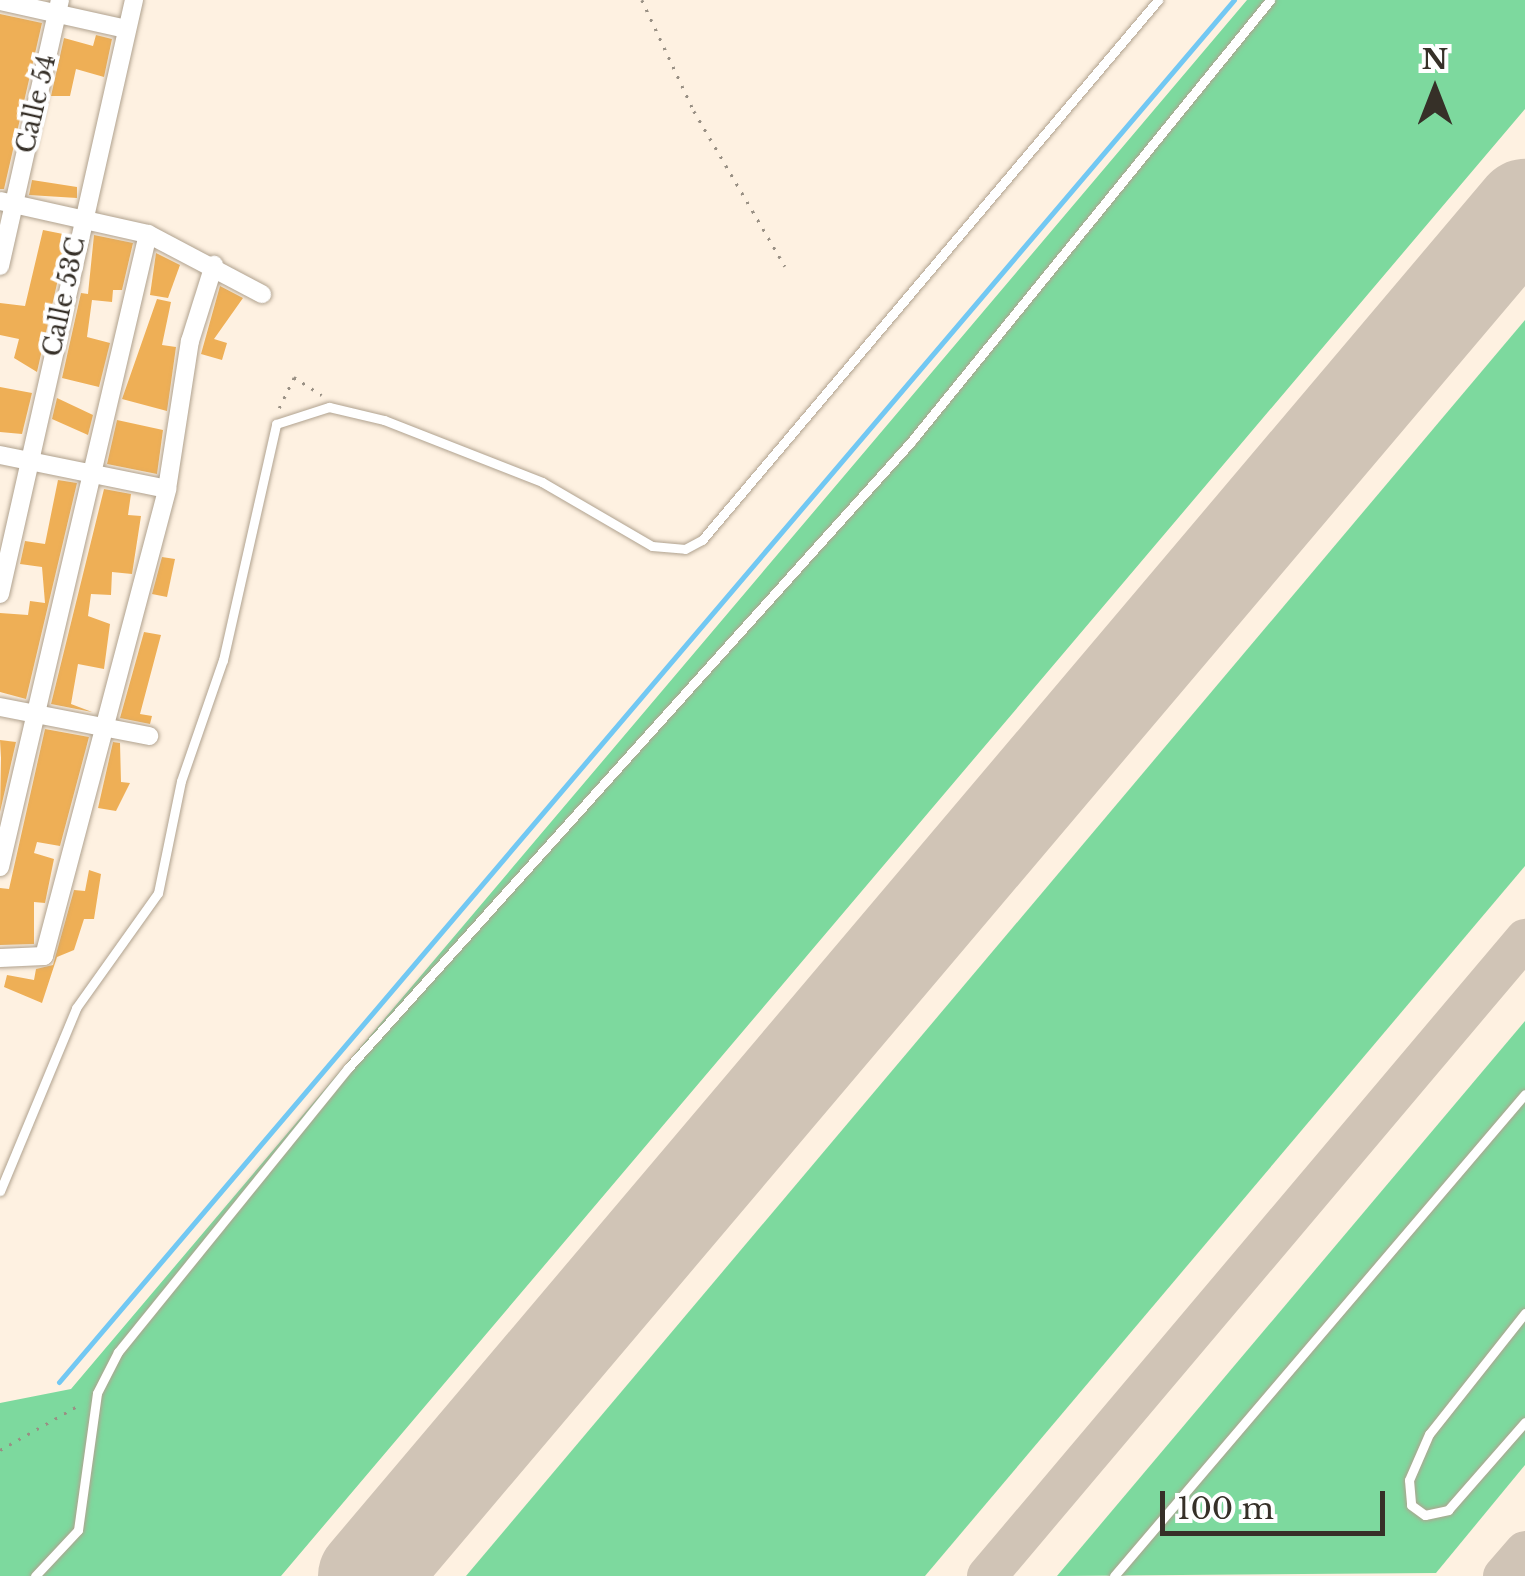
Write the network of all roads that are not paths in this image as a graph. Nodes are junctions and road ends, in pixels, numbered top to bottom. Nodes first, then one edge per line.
1 (134, 0) edge
2 (1158, 0) edge
3 (1270, 0) edge
4 (0, 1) edge
5 (58, 7) edge
6 (126, 29) junction
7 (7, 202) edge
8 (82, 218) junction
9 (148, 234) junction
10 (214, 265) junction
11 (0, 266) edge
12 (262, 294) dead end
13 (0, 455) edge
14 (29, 461) junction
15 (96, 473) junction
16 (167, 490) junction
17 (0, 594) edge
18 (0, 707) edge
19 (37, 715) junction
20 (100, 727) junction
21 (149, 736) dead end
22 (0, 867) edge
23 (0, 958) edge
24 (1525, 1094) edge
25 (0, 1191) edge
26 (1525, 1312) edge
27 (1525, 1422) edge
28 (35, 1576) edge
29 (1114, 1576) edge

1 - 6 street, Calle 53C
2 - 25 lane
3 - 28 lane
4 - 5 street
5 - 6 street
5 - 7 street, Calle 54
6 - 8 street, Calle 53C
7 - 8 street
7 - 11 street, Calle 54
8 - 9 street
8 - 14 street, Calle 53C
9 - 10 street
9 - 15 street
10 - 12 street
10 - 16 street
13 - 14 street
14 - 15 street
14 - 17 street, Calle 53C
15 - 16 street
15 - 19 street
16 - 20 street
18 - 19 street
19 - 20 street
19 - 22 street
20 - 21 street
20 - 23 street
24 - 29 lane
26 - 27 lane

